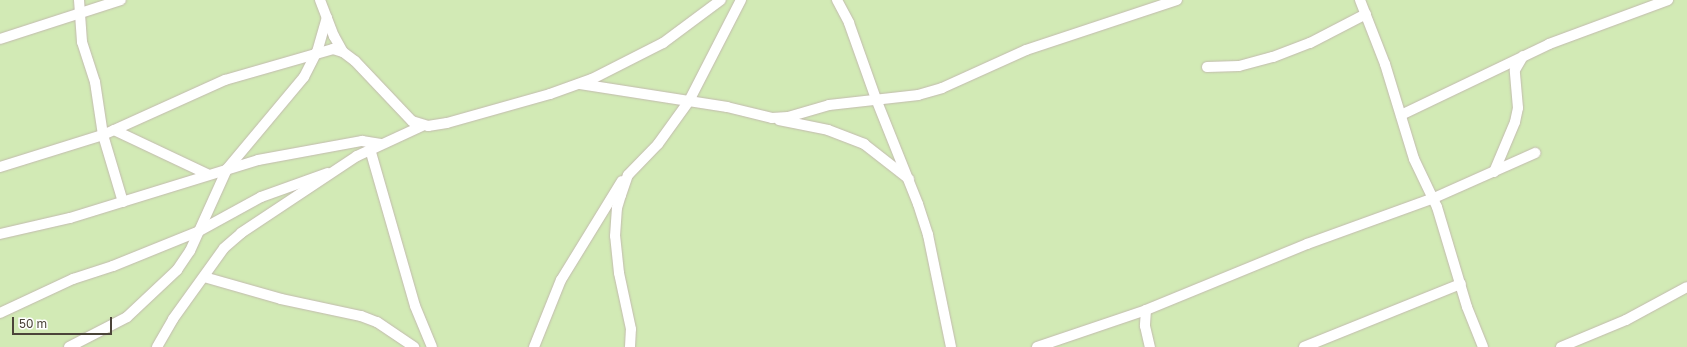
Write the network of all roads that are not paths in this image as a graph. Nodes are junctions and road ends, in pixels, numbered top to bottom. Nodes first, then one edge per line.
1 (79, 0) edge
2 (121, 0) edge
3 (320, 0) edge
4 (721, 0) edge
5 (741, 0) edge
6 (837, 0) edge
7 (1177, 0) edge
8 (1360, 0) edge
9 (1668, 0) edge
10 (1366, 14) junction
11 (80, 15) junction
12 (327, 17) junction
13 (0, 39) edge
14 (317, 52) junction
15 (343, 52) junction
16 (1523, 56) junction
17 (1207, 67) dead end
18 (578, 84) junction
19 (876, 100) junction
20 (689, 101) junction
21 (1401, 115) junction
22 (772, 118) junction
23 (422, 126) junction
24 (114, 130) junction
25 (103, 135) junction
26 (380, 144) junction
27 (370, 149) junction
28 (1535, 152) dead end
29 (0, 167) edge
30 (227, 169) junction
31 (1494, 172) junction
32 (207, 174) junction
33 (328, 174) junction
34 (628, 175) junction
35 (910, 180) junction
36 (1434, 198) junction
37 (122, 202) junction
38 (199, 231) junction
39 (0, 234) edge
40 (204, 277) junction
41 (1461, 284) junction
42 (1687, 287) edge
43 (1146, 310) junction
44 (0, 313) edge
45 (69, 347) edge
46 (157, 347) edge
47 (414, 347) edge
48 (432, 347) edge
49 (534, 347) edge
50 (630, 347) edge
51 (951, 347) edge
52 (1037, 347) edge
53 (1150, 347) edge
54 (1304, 347) edge
55 (1483, 347) edge
56 (1561, 347) edge

1 - 11 street
2 - 11 street
3 - 12 street
4 - 18 street
5 - 20 street
6 - 19 street
7 - 19 street
8 - 10 street
9 - 16 street
10 - 17 street
10 - 21 street
11 - 13 street
11 - 25 street
12 - 14 street
12 - 15 street
14 - 15 street
14 - 24 street
14 - 30 street
15 - 23 street
16 - 21 street
16 - 31 street
18 - 20 street
18 - 23 street
19 - 22 street
19 - 35 street
20 - 22 street
20 - 34 street
21 - 36 street
22 - 35 street
23 - 26 street
24 - 25 street
24 - 32 street
25 - 29 street
25 - 37 street
26 - 27 street
26 - 30 street
27 - 33 street
27 - 48 street
28 - 31 street
30 - 32 street
30 - 38 street
31 - 36 street
32 - 37 street
33 - 38 street
33 - 40 street
34 - 49 street
34 - 50 street
35 - 51 street
36 - 41 street
36 - 43 street
37 - 39 street
38 - 44 street
38 - 45 street
40 - 46 street
40 - 47 street
41 - 54 street
41 - 55 street
42 - 56 street
43 - 52 street
43 - 53 street

